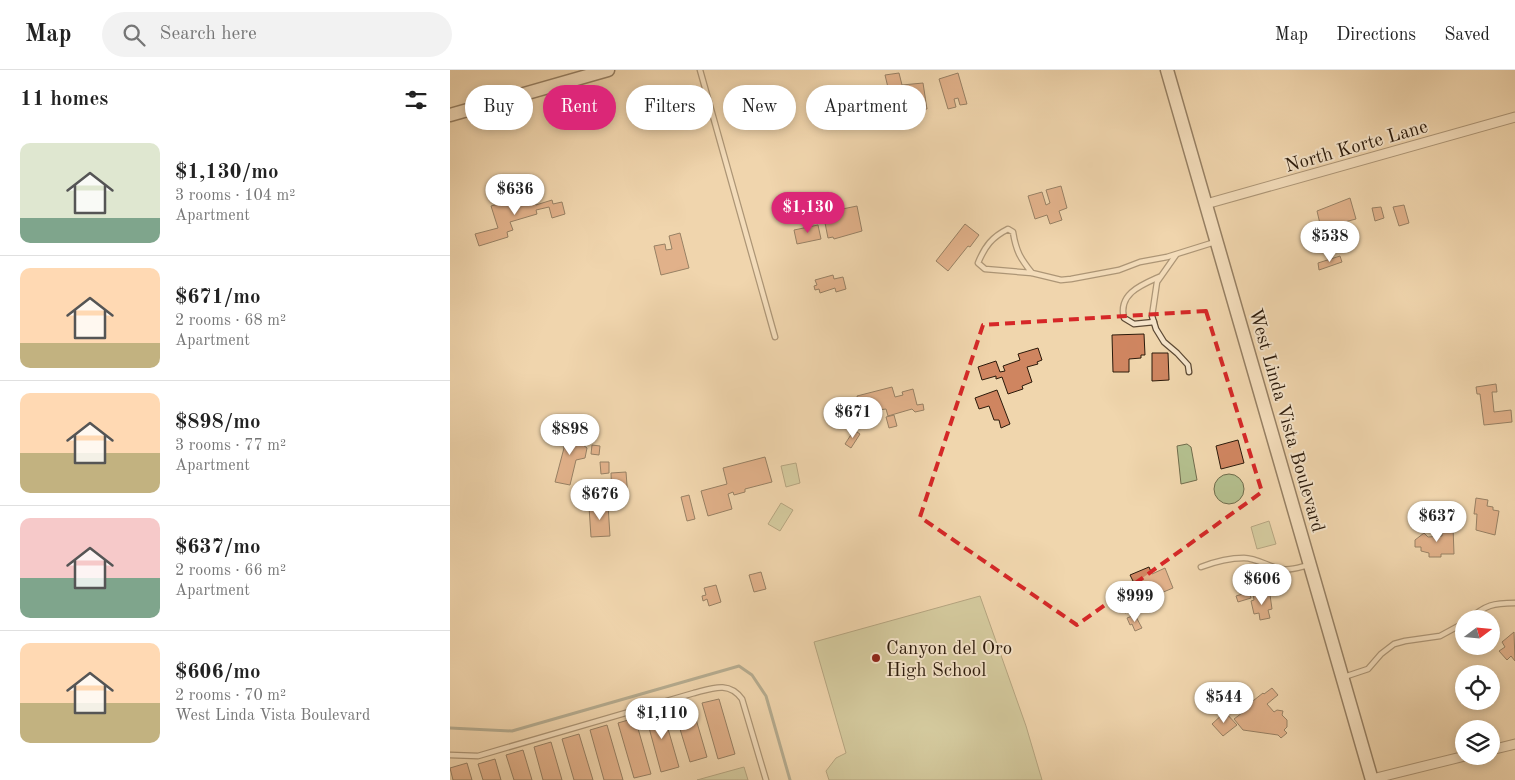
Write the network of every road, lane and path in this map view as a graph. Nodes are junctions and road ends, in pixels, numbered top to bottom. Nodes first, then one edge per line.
1 (608, 70) edge
2 (700, 70) edge
3 (1167, 70) edge
4 (450, 115) edge
5 (1515, 117) edge
6 (1206, 204) junction
7 (1217, 241) junction
8 (1177, 254) junction
9 (1032, 273) junction
10 (1161, 276) junction
11 (1154, 322) junction
12 (775, 337) dead end
13 (1189, 372) dead end
14 (1310, 564) junction
15 (1201, 566) dead end
16 (1515, 603) edge
17 (1480, 610) edge
18 (1455, 628) edge
19 (1342, 677) junction
20 (1515, 744) edge
21 (1500, 748) edge
22 (450, 755) edge
23 (1455, 759) edge
24 (766, 780) edge
25 (1372, 780) edge

1 - 4 street
2 - 12 lane
3 - 6 street, West Linda Vista Boulevard
5 - 6 street, North Korte Lane
6 - 7 street, West Linda Vista Boulevard
7 - 8 lane
7 - 14 street, West Linda Vista Boulevard
8 - 9 lane
8 - 10 lane
9 - 9 lane
10 - 11 lane
10 - 11 lane
11 - 13 lane
14 - 15 lane
14 - 19 street, West Linda Vista Boulevard
16 - 17 lane
18 - 19 lane
19 - 25 street, West Linda Vista Boulevard
20 - 21 street
22 - 24 lane
23 - 25 street

